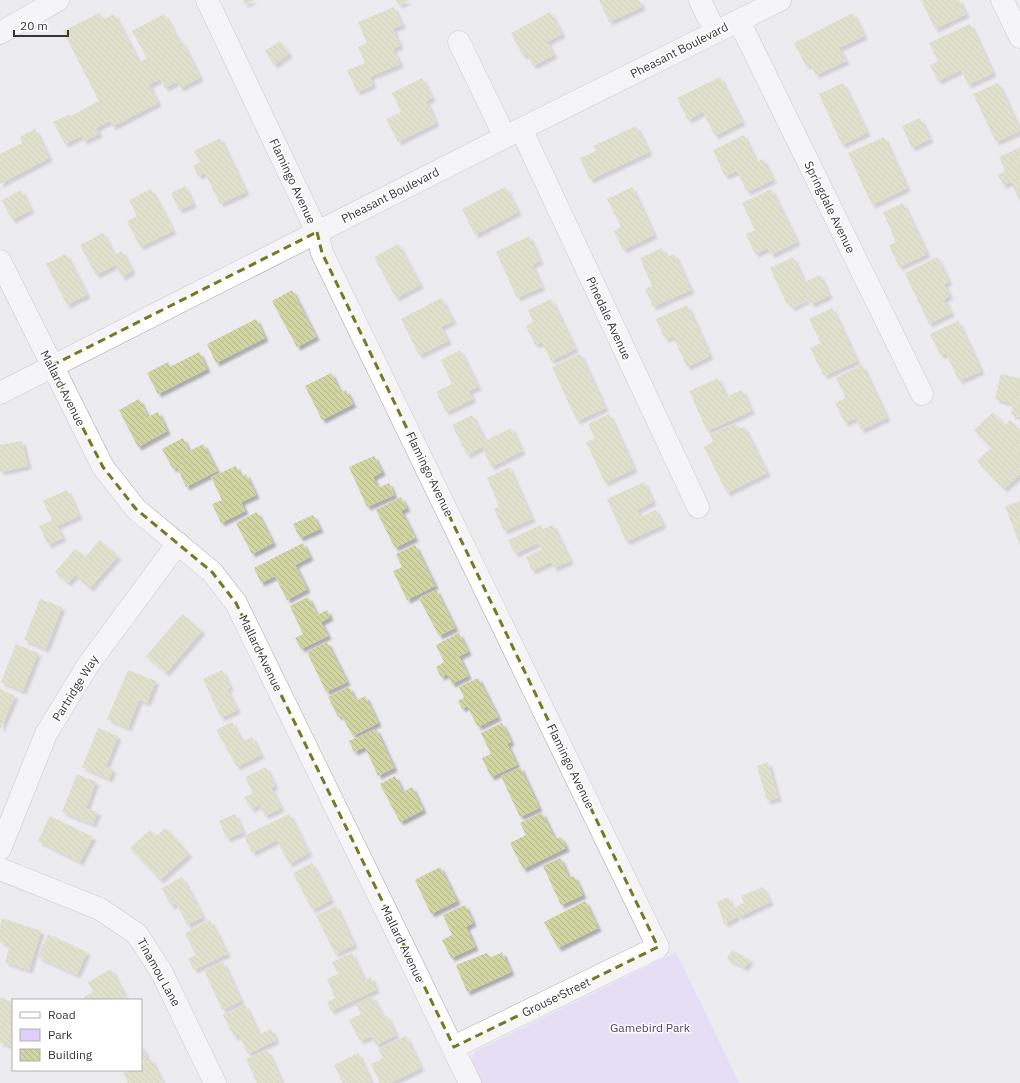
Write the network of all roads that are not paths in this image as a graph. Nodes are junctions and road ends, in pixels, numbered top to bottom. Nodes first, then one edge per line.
1 (58, 0) edge
2 (208, 0) edge
3 (700, 0) edge
4 (780, 0) edge
5 (1002, 0) edge
6 (738, 20) junction
7 (715, 32) junction
8 (0, 33) edge
9 (1020, 37) edge
10 (459, 42) dead end
11 (513, 133) junction
12 (317, 232) junction
13 (0, 261) edge
14 (51, 366) junction
15 (0, 393) edge
16 (922, 394) dead end
17 (698, 507) dead end
18 (178, 543) junction
19 (0, 849) edge
20 (0, 869) edge
21 (658, 947) joint
22 (454, 1047) junction
23 (215, 1083) edge
24 (470, 1083) edge

1 - 8 street
2 - 12 street, Flamingo Avenue
3 - 7 street
4 - 6 street, Pheasant Boulevard
5 - 9 street
6 - 7 street, Pheasant Boulevard
6 - 16 street, Springdale Avenue
7 - 11 street, Pheasant Boulevard
10 - 11 street, Pinedale Avenue
11 - 12 street, Pheasant Boulevard
11 - 17 street, Pinedale Avenue
12 - 14 street, Pheasant Boulevard
12 - 21 street, Flamingo Avenue
13 - 14 street, Mallard Avenue
14 - 15 street, Pheasant Boulevard
14 - 18 street, Mallard Avenue
18 - 19 street, Partridge Way
18 - 22 street, Mallard Avenue
20 - 23 street, Tinamou Lane
21 - 22 street, Grouse Street
22 - 24 street, Mallard Avenue

